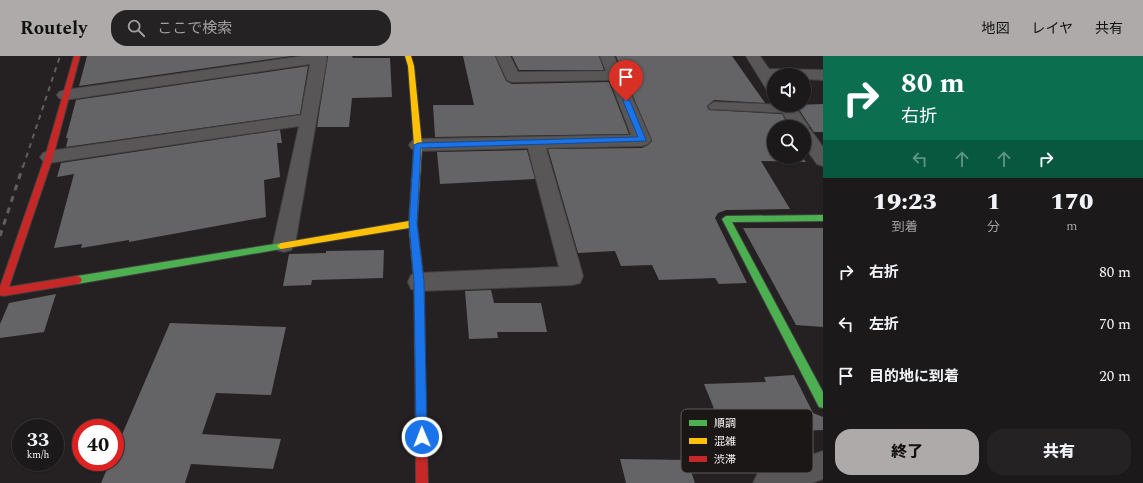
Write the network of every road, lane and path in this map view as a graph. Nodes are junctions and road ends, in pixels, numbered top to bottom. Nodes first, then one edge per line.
1 (77, 56) edge
2 (408, 56) edge
3 (503, 56) edge
4 (607, 56) edge
5 (753, 56) edge
6 (320, 57) edge
7 (616, 74) junction
8 (765, 74) junction
9 (823, 75) edge
10 (767, 77) edge
11 (65, 95) junction
12 (714, 106) dead end
13 (767, 107) edge
14 (309, 119) junction
15 (812, 139) edge
16 (535, 141) junction
17 (418, 145) junction
18 (49, 157) junction
19 (823, 160) edge
20 (823, 218) edge
21 (413, 224) junction
22 (284, 244) junction
23 (419, 282) junction
24 (823, 402) edge
25 (823, 465) edge
26 (813, 468) edge
27 (799, 473) edge
28 (422, 483) edge
29 (768, 483) edge

1 - 11 street
2 - 17 street
3 - 7 street
4 - 7 street
5 - 8 street
6 - 11 street
6 - 14 street
7 - 16 street
8 - 9 street
8 - 10 street
11 - 18 street
12 - 13 lane
14 - 18 street
14 - 22 street
15 - 19 street
16 - 17 street
16 - 23 street
17 - 21 street
18 - 22 street
20 - 24 street
21 - 22 street
21 - 23 street
23 - 28 street
25 - 26 street
27 - 29 street

